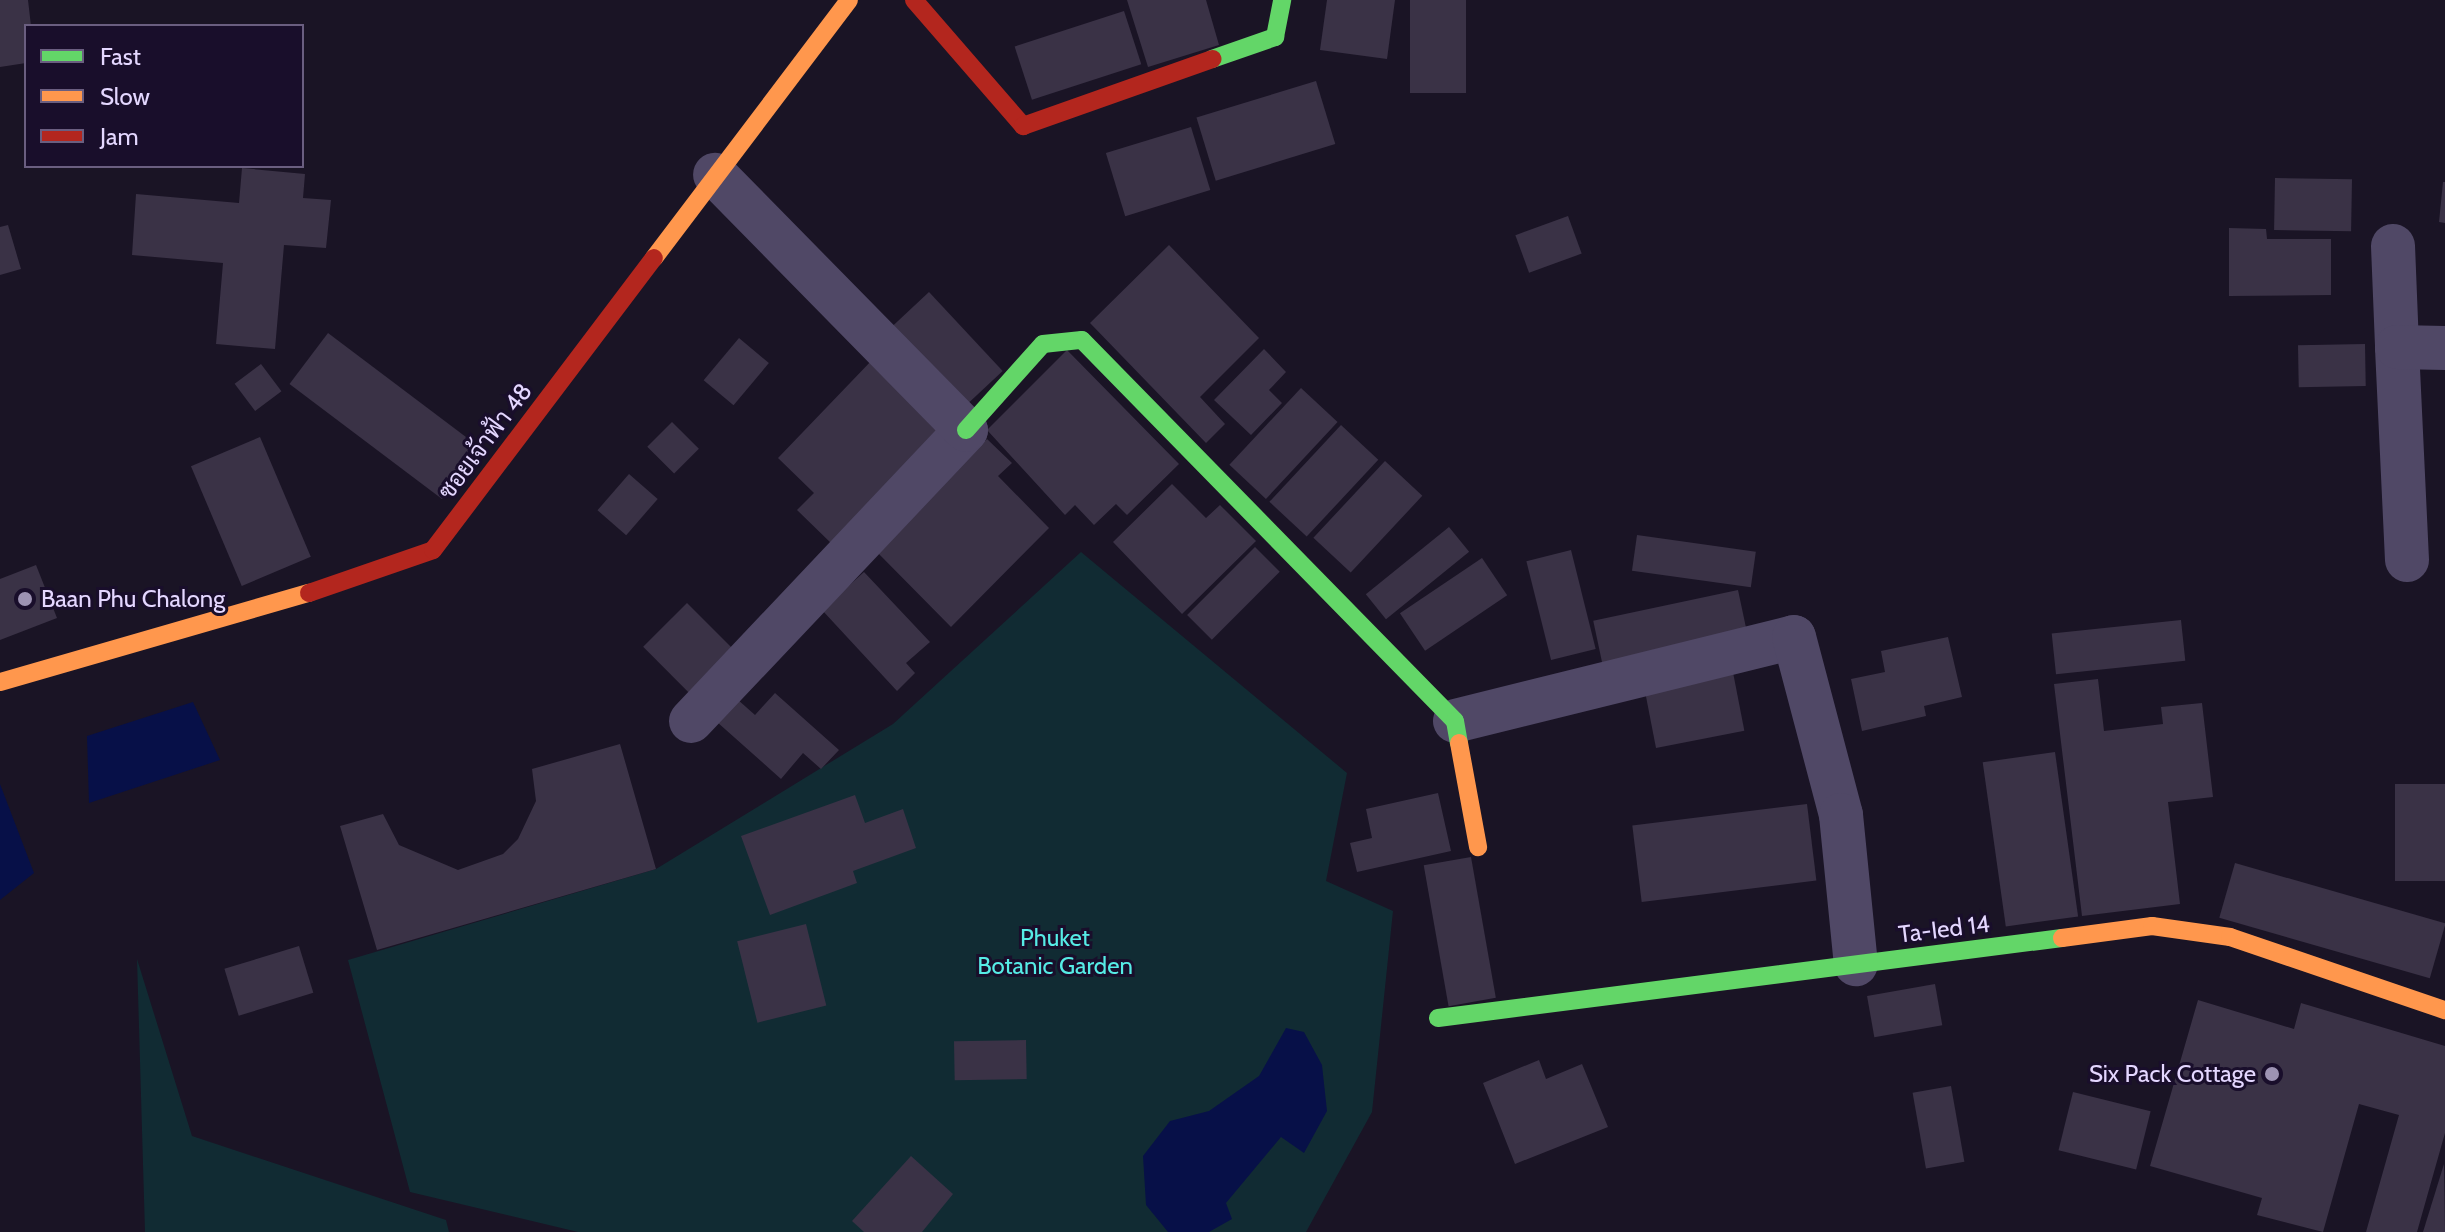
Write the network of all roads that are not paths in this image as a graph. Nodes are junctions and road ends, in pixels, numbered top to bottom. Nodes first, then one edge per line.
1 (849, 0) edge
2 (914, 0) edge
3 (1282, 0) edge
4 (715, 175) junction
5 (2393, 246) dead end
6 (2397, 347) junction
7 (2445, 348) edge
8 (966, 430) junction
9 (2407, 560) dead end
10 (0, 682) edge
11 (691, 721) dead end
12 (1455, 721) junction
13 (1478, 847) dead end
14 (1856, 964) junction
15 (2445, 1010) edge
16 (1438, 1018) dead end

1 - 4 street, ซอยเจ้าฟ้า 48
2 - 3 street
4 - 8 street
4 - 10 street, ซอยเจ้าฟ้า 48
5 - 6 street
6 - 7 street
6 - 9 street
8 - 11 street
8 - 12 street
12 - 13 street
12 - 14 street
14 - 15 street, Ta-Ied 14
14 - 16 street, Ta-Ied 14

